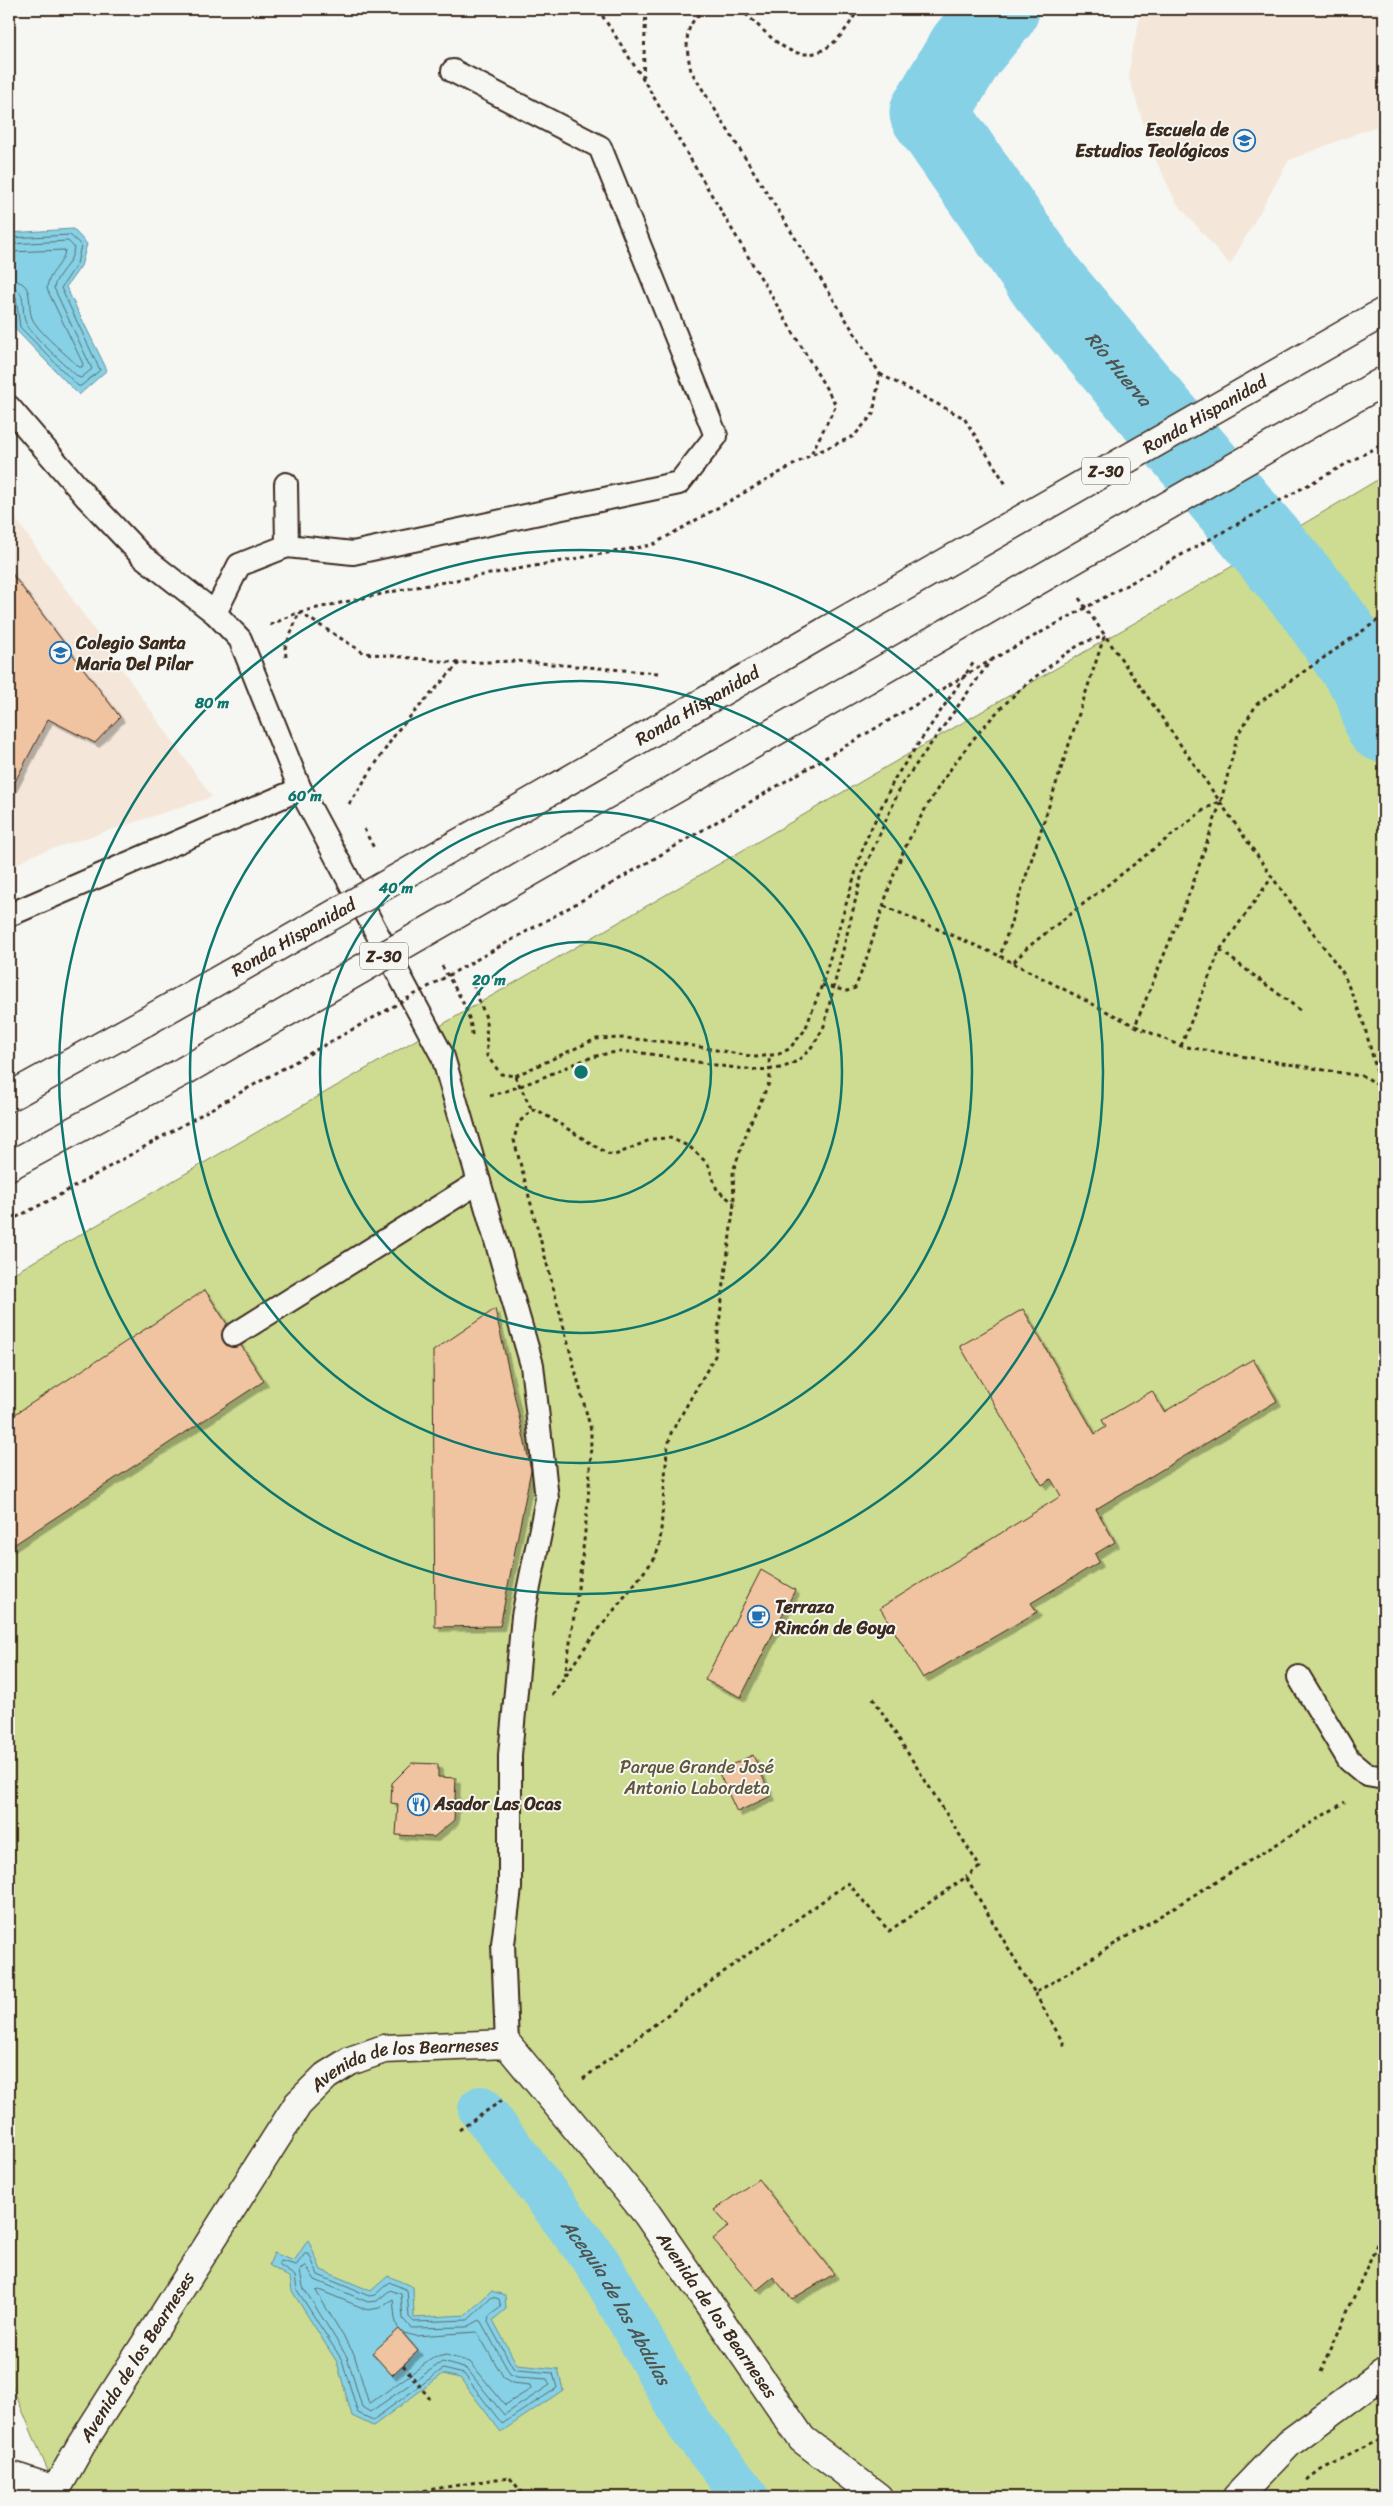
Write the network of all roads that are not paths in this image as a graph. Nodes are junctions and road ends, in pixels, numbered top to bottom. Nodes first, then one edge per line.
1 (453, 71) dead end
2 (1384, 312) edge
3 (1384, 381) edge
4 (9, 407) edge
5 (286, 484) dead end
6 (287, 546) junction
7 (215, 613) junction
8 (300, 788) junction
9 (9, 914) edge
10 (9, 1097) edge
11 (9, 1166) edge
12 (479, 1182) junction
13 (234, 1335) dead end
14 (1299, 1677) dead end
15 (1384, 1778) edge
16 (508, 2044) junction
17 (1384, 2373) edge
18 (9, 2475) edge
19 (54, 2494) edge
20 (878, 2497) edge
21 (1237, 2497) edge

1 - 6 lane
2 - 10 main road, Ronda Hispanidad / Z-30, bridge
3 - 11 main road, Z-30, bridge
4 - 7 lane
5 - 6 lane
6 - 7 lane
7 - 8 lane
8 - 9 lane
8 - 12 lane
12 - 13 lane
12 - 16 lane
14 - 15 lane
16 - 19 main road, Avenida de los Bearneses
16 - 20 main road, Avenida de los Bearneses
17 - 21 main road
18 - 19 main road, Avenida de los Bearneses

